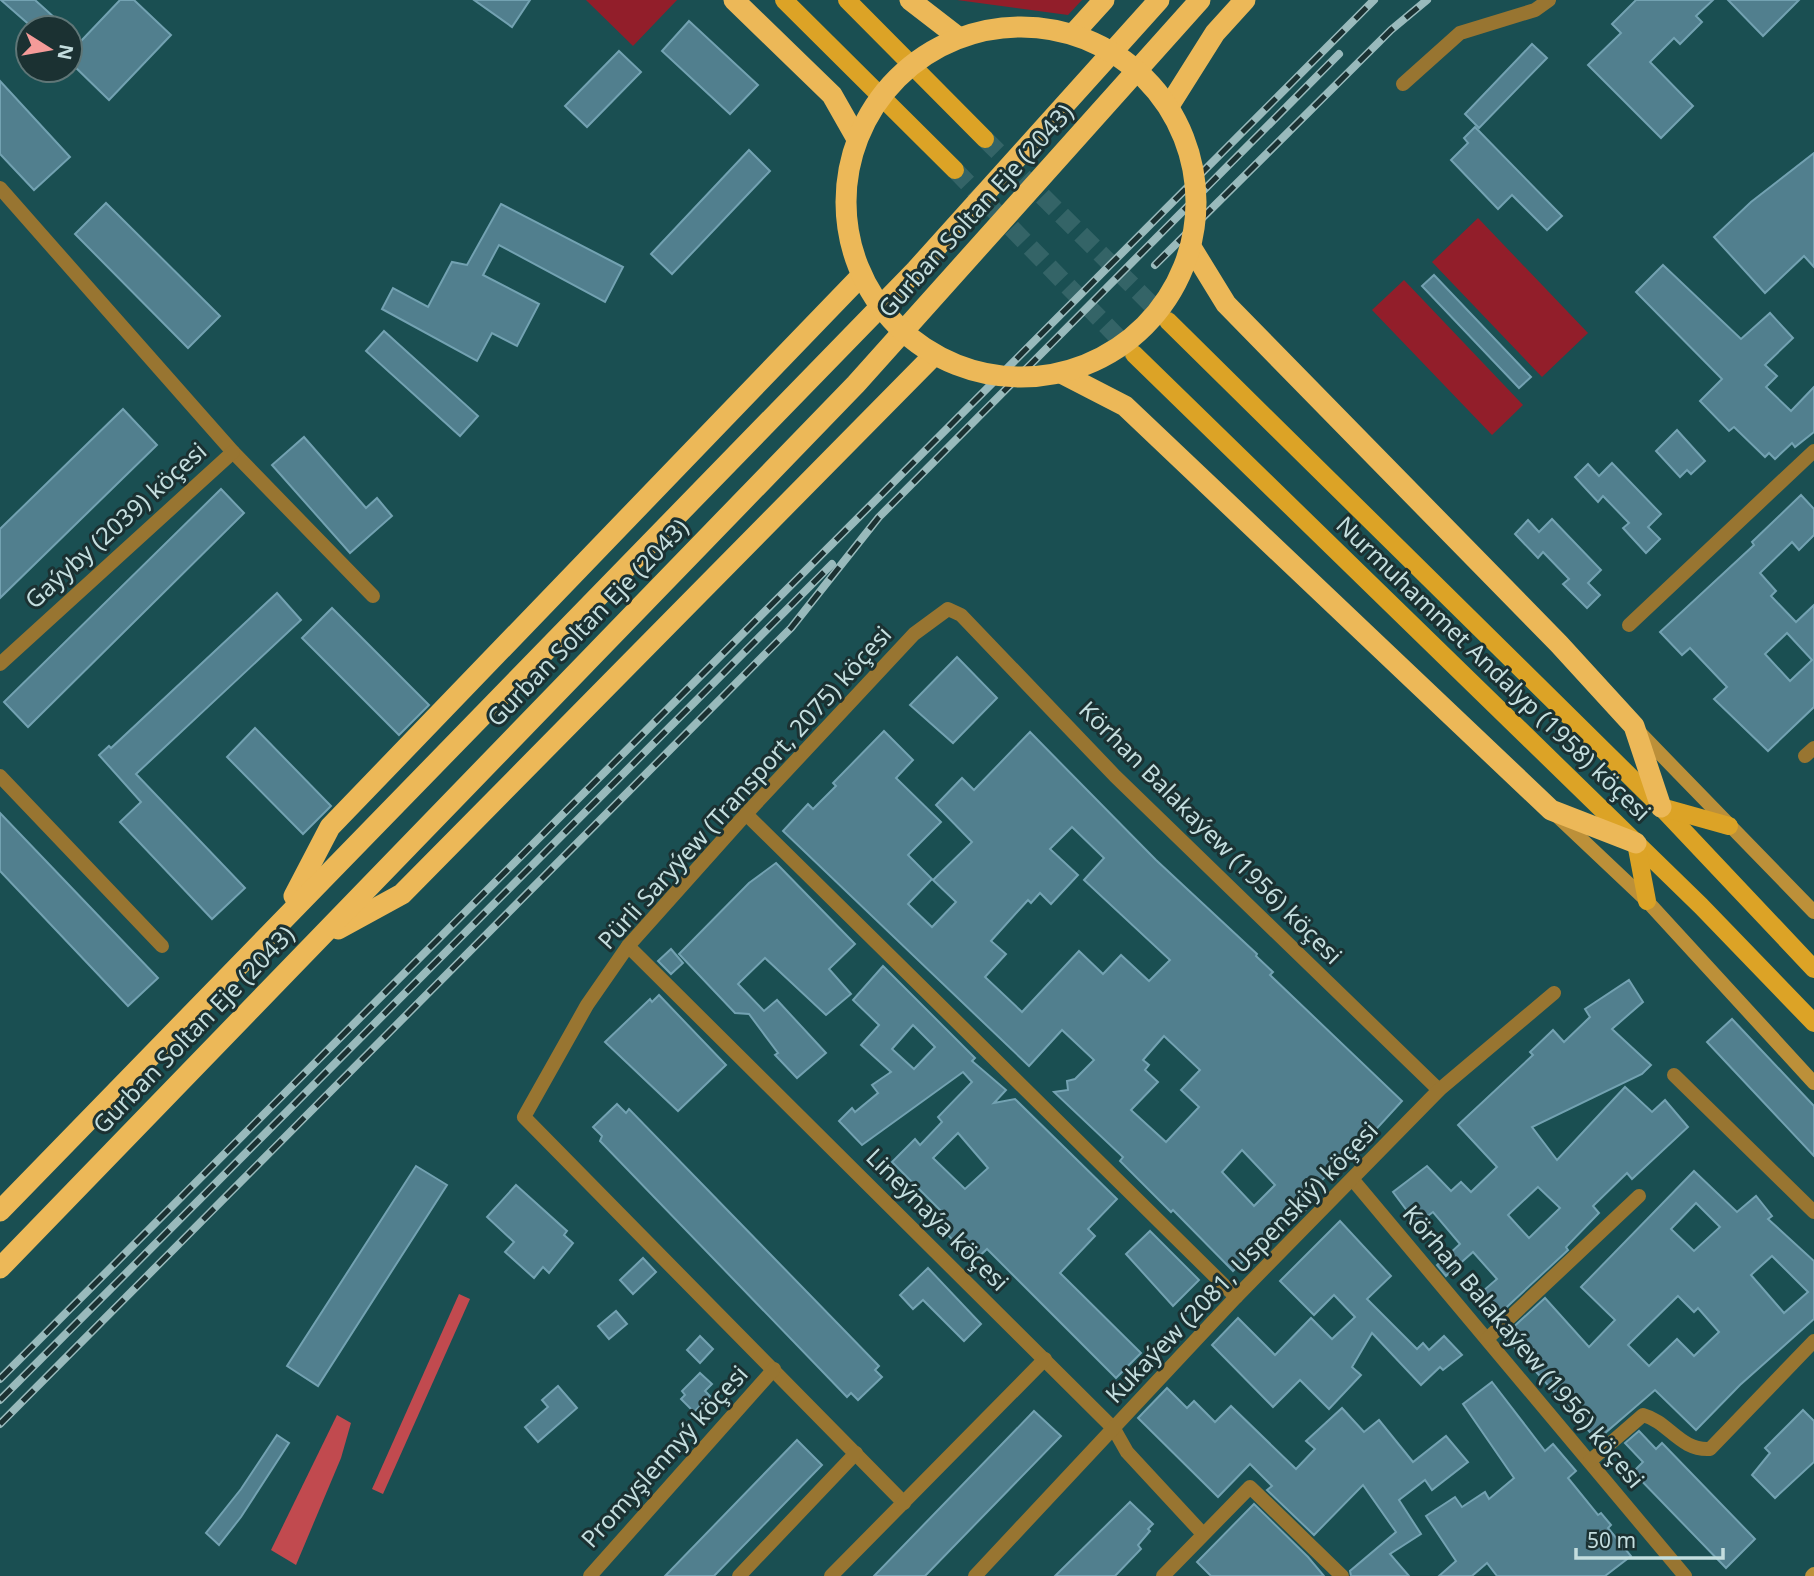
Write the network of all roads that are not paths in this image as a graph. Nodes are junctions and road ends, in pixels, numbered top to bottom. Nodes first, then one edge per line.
1 (734, 0) edge
2 (784, 0) edge
3 (847, 0) edge
4 (910, 0) edge
5 (1104, 0) edge
6 (1159, 0) edge
7 (1200, 0) edge
8 (1245, 0) edge
9 (1549, 0) edge
10 (1074, 33) junction
11 (958, 37) junction
12 (1404, 84) dead end
13 (1169, 106) junction
14 (857, 139) junction
15 (985, 139) tunnel mouth
16 (955, 170) tunnel mouth
17 (0, 188) edge
18 (1191, 247) junction
19 (861, 276) junction
20 (1168, 321) tunnel mouth
21 (1134, 354) tunnel mouth
22 (933, 356) junction
23 (1061, 373) junction
24 (1814, 451) edge
25 (233, 452) junction
26 (373, 596) dead end
27 (948, 609) joint
28 (1629, 625) dead end
29 (0, 664) edge
30 (1634, 726) junction
31 (0, 776) edge
32 (1661, 807) junction
33 (1551, 810) junction
34 (746, 814) junction
35 (1729, 826) junction
36 (1636, 843) junction
37 (1647, 901) junction
38 (1814, 912) edge
39 (284, 916) junction
40 (317, 940) junction
41 (162, 946) dead end
42 (628, 946) junction
43 (1814, 969) edge
44 (1554, 993) dead end
45 (1814, 1023) edge
46 (1674, 1075) dead end
47 (1814, 1083) edge
48 (1440, 1090) junction
49 (1353, 1180) junction
50 (1639, 1196) dead end
51 (0, 1211) edge
52 (1814, 1212) edge
53 (0, 1268) edge
54 (1236, 1297) junction
55 (1487, 1339) junction
56 (1814, 1341) edge
57 (1045, 1359) junction
58 (774, 1369) junction
59 (1114, 1429) junction
60 (856, 1453) junction
61 (1590, 1461) junction
62 (904, 1503) junction
63 (1203, 1534) junction
64 (590, 1576) edge
65 (739, 1576) edge
66 (831, 1576) edge
67 (975, 1576) edge
68 (1163, 1576) edge
69 (1342, 1576) edge
70 (1685, 1576) edge

1 - 14 highway
2 - 16 main road
3 - 15 main road
4 - 11 highway
5 - 10 highway
6 - 39 highway, Gurban Soltan Eje (2043)
7 - 40 highway, Gurban Soltan Eje (2043)
8 - 13 highway
9 - 12 street
10 - 11 highway, bridge
10 - 13 highway, bridge
11 - 14 highway, bridge
13 - 18 highway, bridge
14 - 19 highway, bridge
17 - 25 street
18 - 23 highway, bridge
18 - 30 highway
19 - 22 highway, bridge
19 - 39 highway
20 - 32 main road, Nurmuhammet Andalyp (1958) köçesi
21 - 36 main road, Nurmuhammet Andalyp (1958) köçesi
22 - 23 highway, bridge
22 - 40 highway
23 - 33 highway
24 - 28 street
25 - 26 street
25 - 29 street, Gaýyby (2039) köçesi
27 - 34 street, Pürli Saryýew (Transport, 2075) köçesi
27 - 48 street, Körhan Balakaýew (1956) köçesi
30 - 32 highway
30 - 35 street
31 - 41 street
32 - 35 main road
32 - 43 main road, Nurmuhammet Andalyp (1958) köçesi
33 - 36 highway
33 - 37 street
34 - 42 street, Pürli Saryýew (Transport, 2075) köçesi
34 - 54 street
35 - 38 street
36 - 37 main road
36 - 45 main road, Nurmuhammet Andalyp (1958) köçesi
37 - 47 street
39 - 51 highway, Gurban Soltan Eje (2043)
40 - 53 highway, Gurban Soltan Eje (2043)
42 - 57 street, Lineýnaýa köçesi
42 - 58 street, Pürli Saryýew (Transport, 2075) köçesi
44 - 48 street, Kukaýew (2081, Uspenskiý) köçesi
46 - 52 street
48 - 49 street, Kukaýew (2081, Uspenskiý) köçesi
49 - 54 street, Kukaýew (2081, Uspenskiý) köçesi
49 - 55 street, Körhan Balakaýew (1956) köçesi
50 - 55 street
54 - 59 street, Kukaýew (2081, Uspenskiý) köçesi
55 - 61 street, Körhan Balakaýew (1956) köçesi
56 - 61 street
57 - 59 street, Lineýnaýa köçesi
57 - 62 street
58 - 60 street
58 - 64 street, Promyşlennyý köçesi
59 - 63 street, Lineýnaýa köçesi
59 - 67 street, Kukaýew (2081, Uspenskiý) köçesi
60 - 62 street
60 - 65 street
61 - 70 street, Körhan Balakaýew (1956) köçesi
62 - 66 street
63 - 68 street
63 - 69 street

